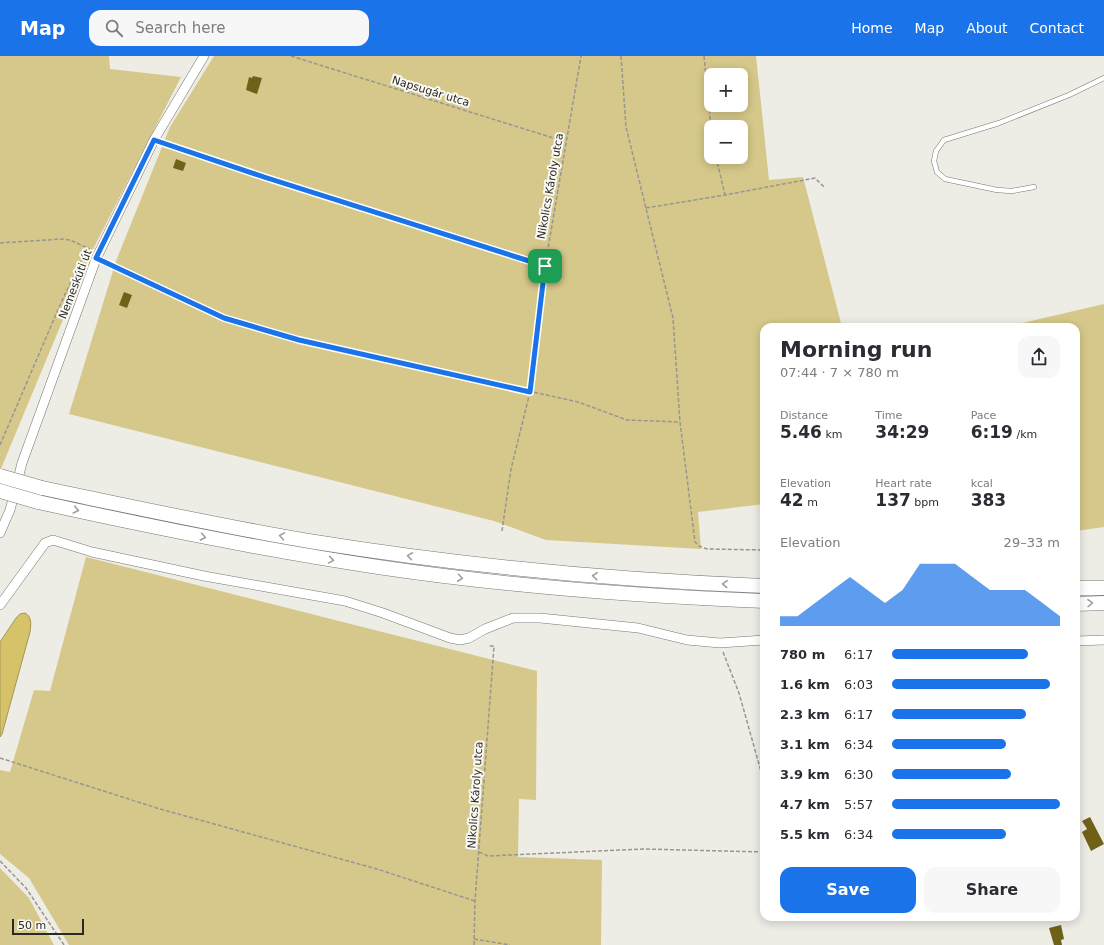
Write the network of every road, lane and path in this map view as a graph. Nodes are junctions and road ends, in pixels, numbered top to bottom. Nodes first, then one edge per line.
1 (204, 56) edge
2 (291, 56) edge
3 (581, 56) edge
4 (621, 56) edge
5 (704, 56) edge
6 (1104, 78) edge
7 (710, 120) edge
8 (154, 140) junction
9 (566, 142) junction
10 (718, 164) edge
11 (824, 187) dead end
12 (1034, 187) dead end
13 (725, 195) junction
14 (646, 208) junction
15 (0, 243) edge
16 (86, 248) junction
17 (97, 256) junction
18 (545, 266) junction
19 (530, 392) junction
20 (680, 422) junction
21 (0, 445) edge
22 (0, 476) edge
23 (0, 491) edge
24 (502, 531) dead end
25 (0, 533) edge
26 (760, 550) edge
27 (760, 586) edge
28 (1080, 588) edge
29 (1104, 588) edge
30 (760, 601) edge
31 (1104, 603) edge
32 (1080, 604) edge
33 (0, 605) edge
34 (760, 640) edge
35 (1104, 640) edge
36 (1080, 641) edge
37 (720, 643) junction
38 (489, 646) dead end
39 (0, 758) edge
40 (760, 768) edge
41 (479, 852) junction
42 (760, 852) edge
43 (0, 861) edge
44 (475, 901) junction
45 (474, 939) junction
46 (64, 945) edge
47 (474, 945) edge
48 (510, 945) edge

1 - 8 street, Nemeskúti út
2 - 9 path, Napsugár utca
3 - 9 path, Nikolics Károly utca
4 - 14 path
5 - 7 path
6 - 12 lane
8 - 17 street, Nemeskúti út
8 - 18 path
9 - 18 path, Nikolics Károly utca
10 - 13 path
11 - 13 path
13 - 14 path
14 - 20 path
15 - 16 path
16 - 17 path
16 - 21 path
17 - 19 path
17 - 25 street, Nemeskúti út
18 - 19 path, Nikolics Károly utca
19 - 20 path
19 - 24 path, Nikolics Károly utca
20 - 26 path
27 -> 22 highway, bridge
23 -> 30 highway, bridge
28 - 29 highway
32 -> 31 highway
33 - 37 street
34 - 37 street
35 - 36 street
37 - 40 path
38 - 41 path, Nikolics Károly utca
39 - 44 path
41 - 42 path
41 - 44 path, Nikolics Károly utca
43 - 46 path
44 - 45 path, Nikolics Károly utca
45 - 47 path, Nikolics Károly utca
45 - 48 path

